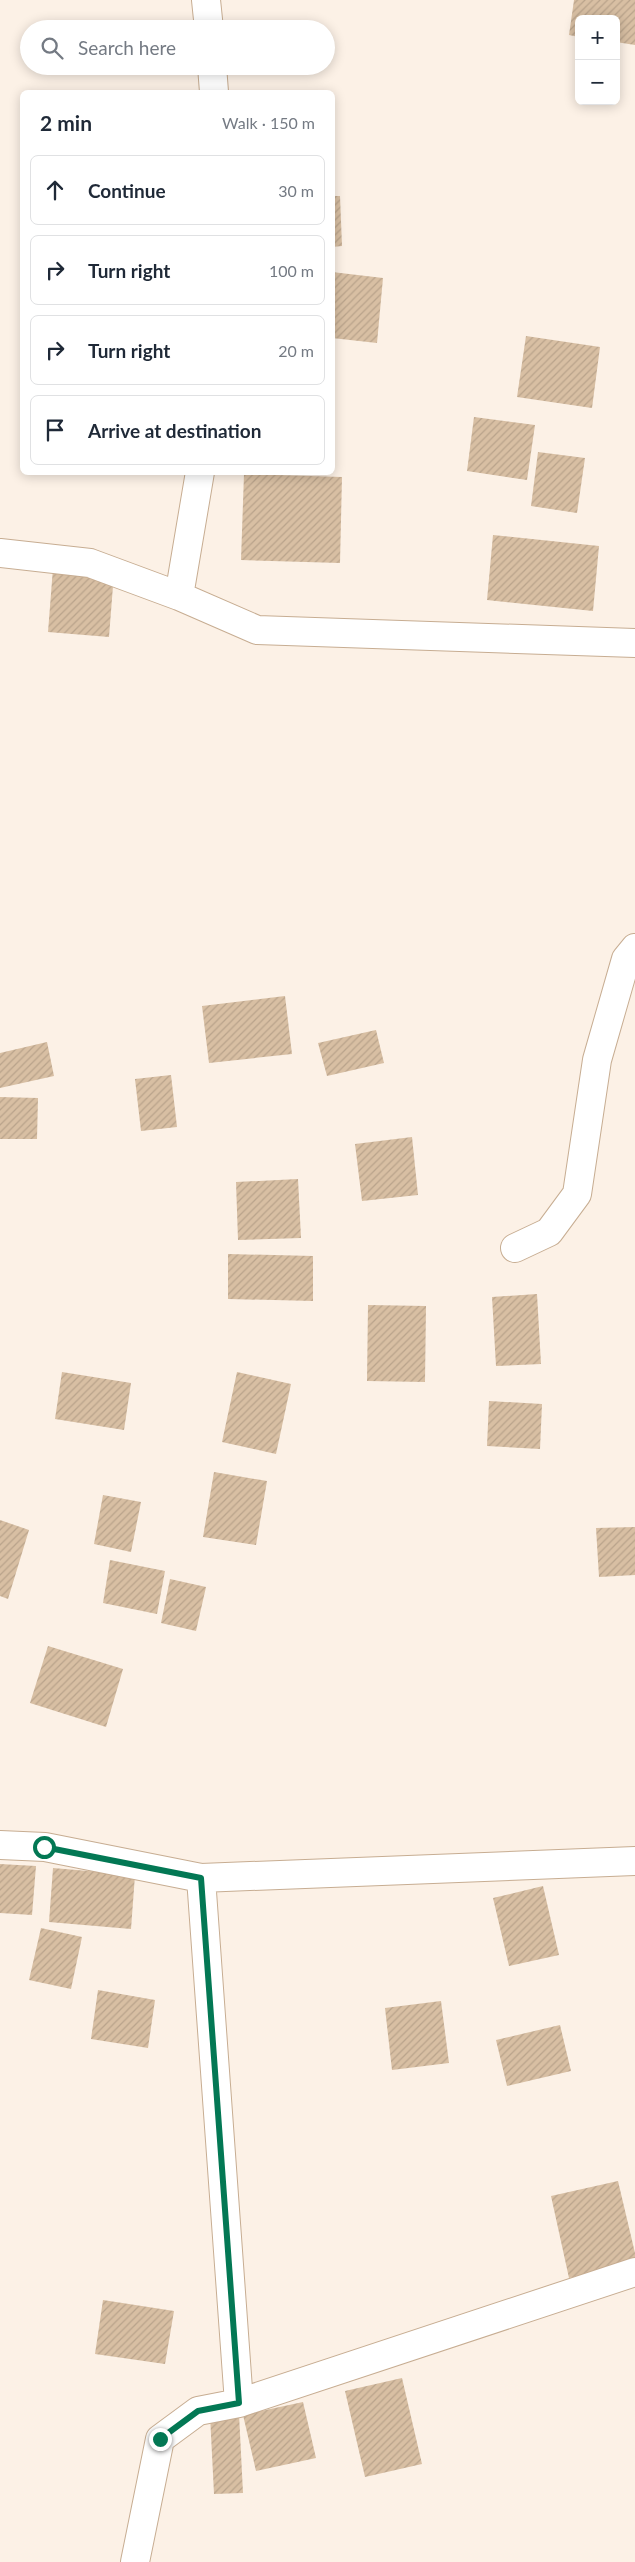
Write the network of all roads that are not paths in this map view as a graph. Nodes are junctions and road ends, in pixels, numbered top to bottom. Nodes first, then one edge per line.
1 (206, 0) edge
2 (207, 20) edge
3 (213, 75) edge
4 (214, 90) edge
5 (199, 475) edge
6 (0, 553) edge
7 (179, 596) junction
8 (635, 643) edge
9 (635, 948) edge
10 (515, 1248) dead end
11 (0, 1845) edge
12 (635, 1861) edge
13 (201, 1878) junction
14 (635, 2272) edge
15 (239, 2403) junction
16 (135, 2562) edge

1 - 2 street
3 - 4 street
5 - 7 street
6 - 7 street
7 - 8 street
9 - 10 street
11 - 13 street
12 - 13 street
13 - 15 street
14 - 15 street
15 - 16 street

